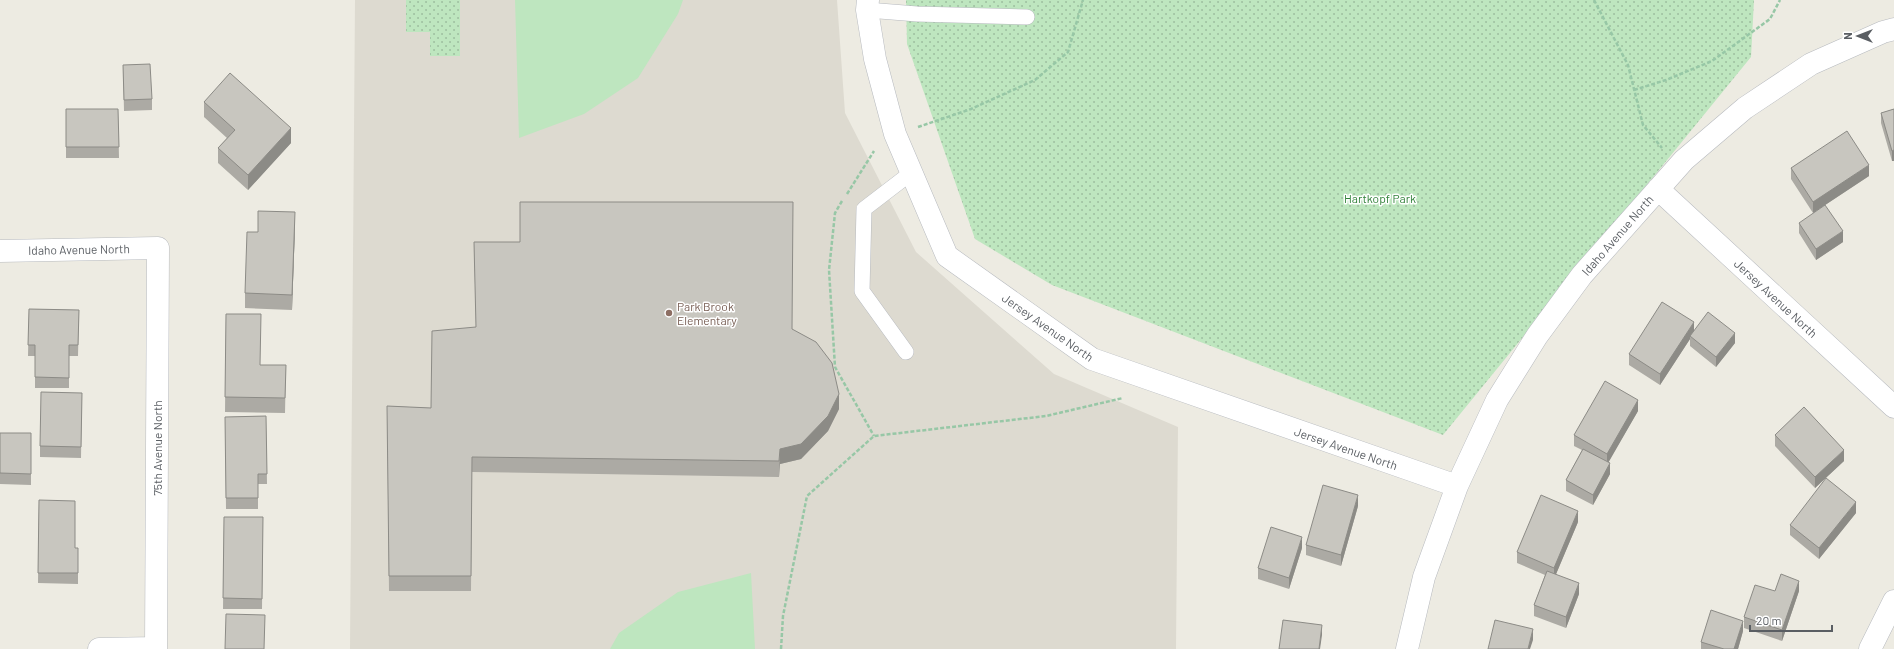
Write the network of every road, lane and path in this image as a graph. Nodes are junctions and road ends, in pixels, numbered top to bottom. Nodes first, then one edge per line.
1 (1594, 0) edge
2 (1780, 0) edge
3 (868, 5) edge
4 (1027, 17) dead end
5 (1894, 29) edge
6 (1634, 90) junction
7 (1678, 167) junction
8 (911, 173) junction
9 (1658, 189) junction
10 (158, 248) joint
11 (0, 251) edge
12 (906, 352) dead end
13 (1134, 374) junction
14 (1894, 407) edge
15 (1457, 486) junction
16 (1894, 601) edge
17 (156, 648) edge
18 (99, 649) edge
19 (781, 649) edge
20 (1407, 649) edge
21 (1870, 649) edge

1 - 6 path
2 - 6 path
3 - 4 lane
3 - 8 street, Jersey Avenue North
5 - 7 street, Idaho Avenue North
6 - 7 path
7 - 9 street, Idaho Avenue North
8 - 12 lane
8 - 13 street, Jersey Avenue North
9 - 14 street, Jersey Avenue North
9 - 15 street, Idaho Avenue North
10 - 11 street, Idaho Avenue North
10 - 17 street, 75th Avenue North
13 - 15 street, Jersey Avenue North
13 - 19 path
15 - 20 street, Idaho Avenue North
16 - 21 street
17 - 18 street

